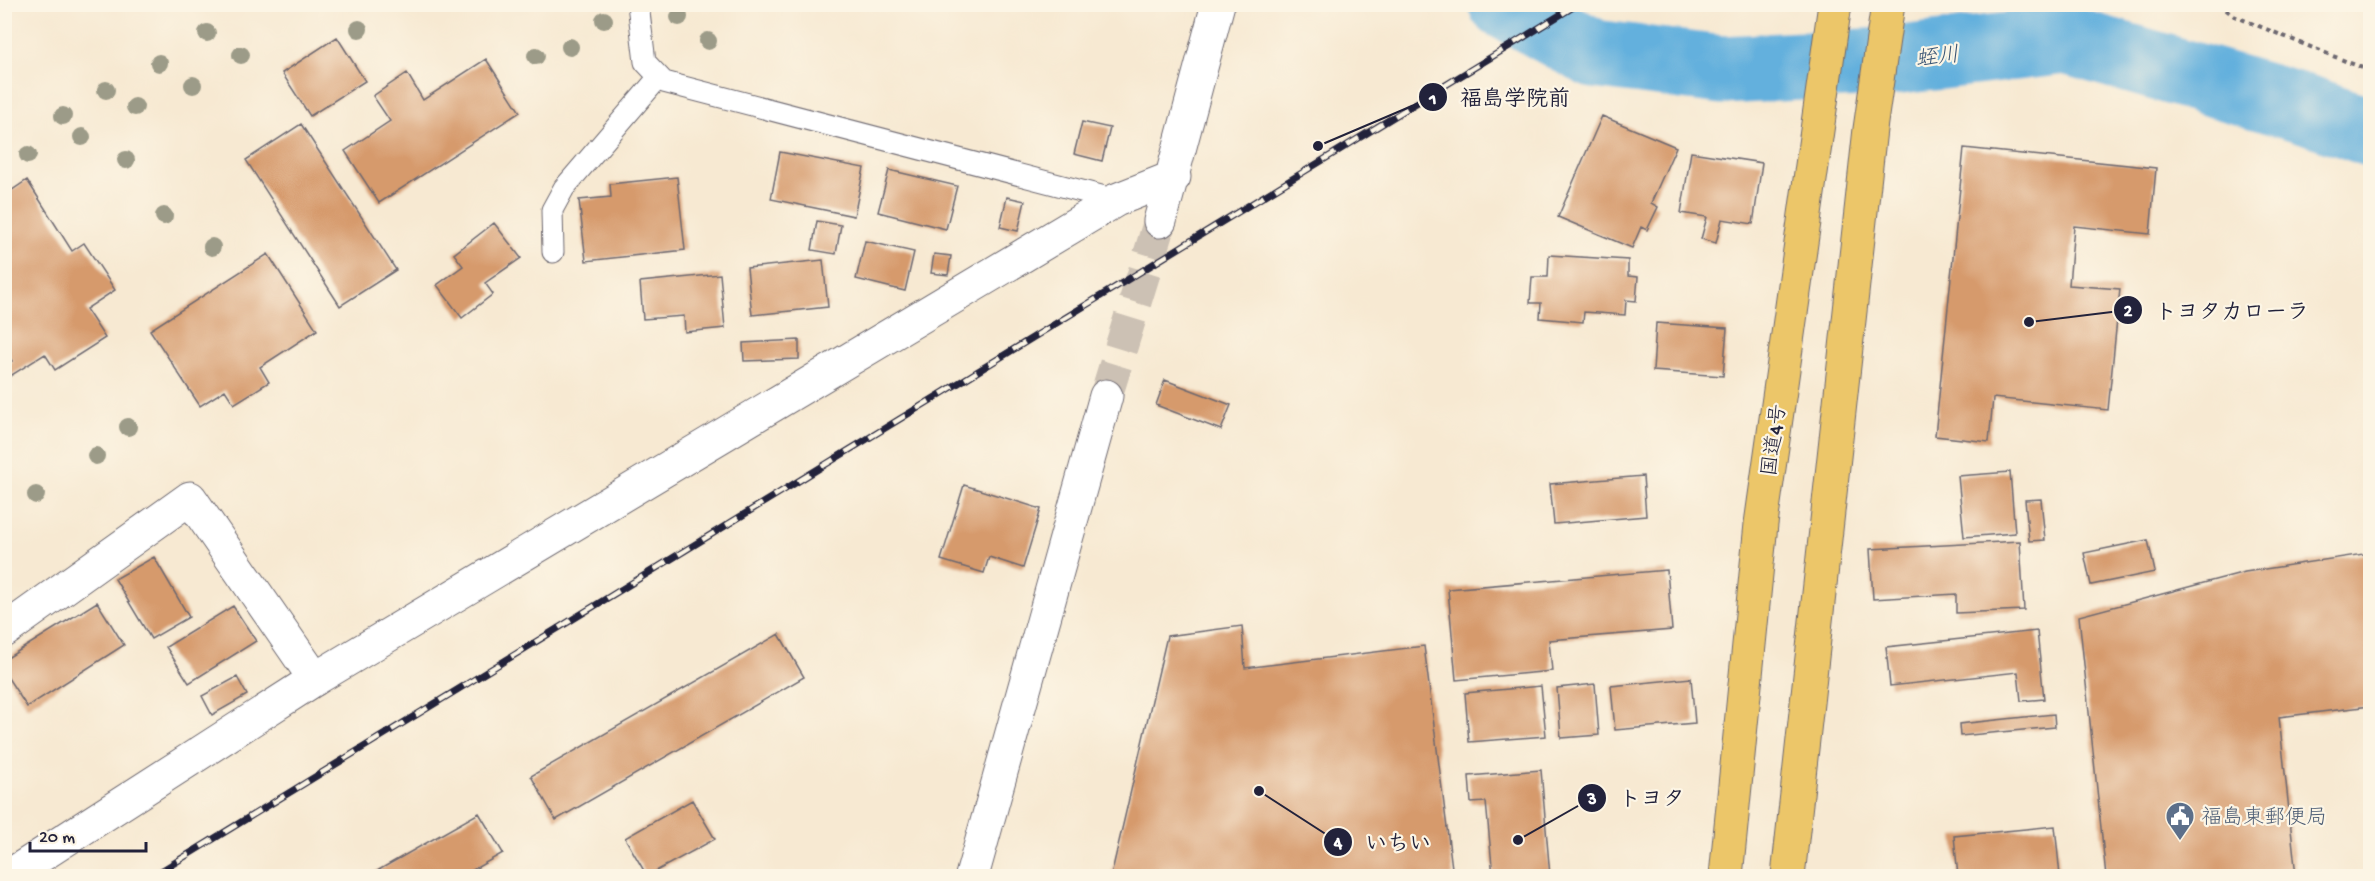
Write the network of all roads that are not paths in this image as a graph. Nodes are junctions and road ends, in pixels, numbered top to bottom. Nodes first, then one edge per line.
1 (638, 4) edge
2 (1218, 4) edge
3 (1834, 11) edge
4 (1887, 11) edge
5 (659, 77) junction
6 (1174, 177) junction
7 (1116, 200) junction
8 (1160, 221) tunnel mouth
9 (553, 252) dead end
10 (1106, 396) tunnel mouth
11 (4, 631) edge
12 (315, 679) junction
13 (9, 876) edge
14 (972, 876) edge
15 (1726, 876) edge
16 (1788, 876) edge

1 - 5 lane
2 - 6 street
3 - 15 highway, 国道4号
4 - 16 highway
5 - 7 lane
5 - 9 lane
6 - 7 street
6 - 8 street
7 - 12 street
10 - 14 street
11 - 12 street
12 - 13 street

